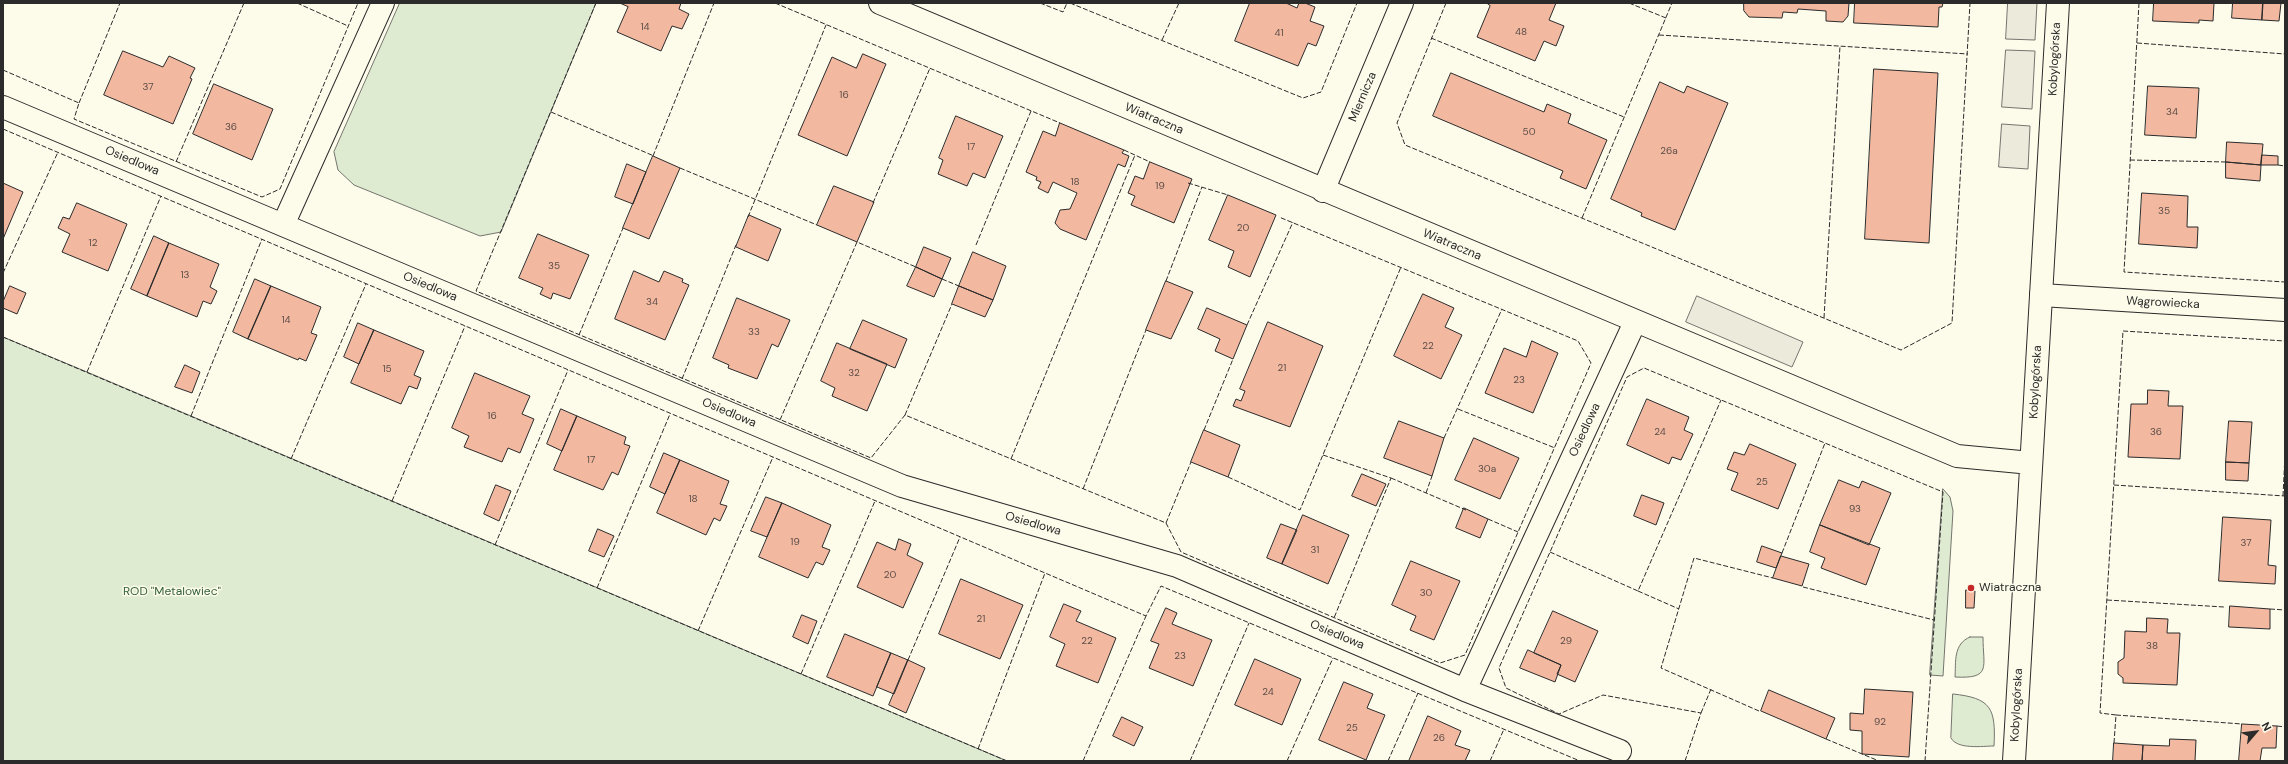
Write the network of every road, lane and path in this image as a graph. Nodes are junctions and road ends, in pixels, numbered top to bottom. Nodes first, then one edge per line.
1 (383, 3) edge
2 (880, 3) edge
3 (1402, 3) edge
4 (2058, 3) edge
5 (3, 106) edge
6 (1323, 191) junction
7 (283, 225) junction
8 (2041, 295) junction
9 (2285, 310) edge
10 (1635, 322) junction
11 (2032, 463) junction
12 (1465, 690) junction
13 (1620, 751) dead end
14 (2014, 761) edge

1 - 7 street
2 - 6 street, Wiatraczna
3 - 6 street, Miernicza
4 - 8 street, Kobylogórska
5 - 7 street, Osiedlowa
6 - 10 street, Wiatraczna
7 - 12 street, Osiedlowa
8 - 9 street, Wągrowiecka
8 - 11 street, Kobylogórska
10 - 11 street, Wiatraczna
10 - 12 street, Osiedlowa
11 - 14 street, Kobylogórska
12 - 13 street, Osiedlowa

